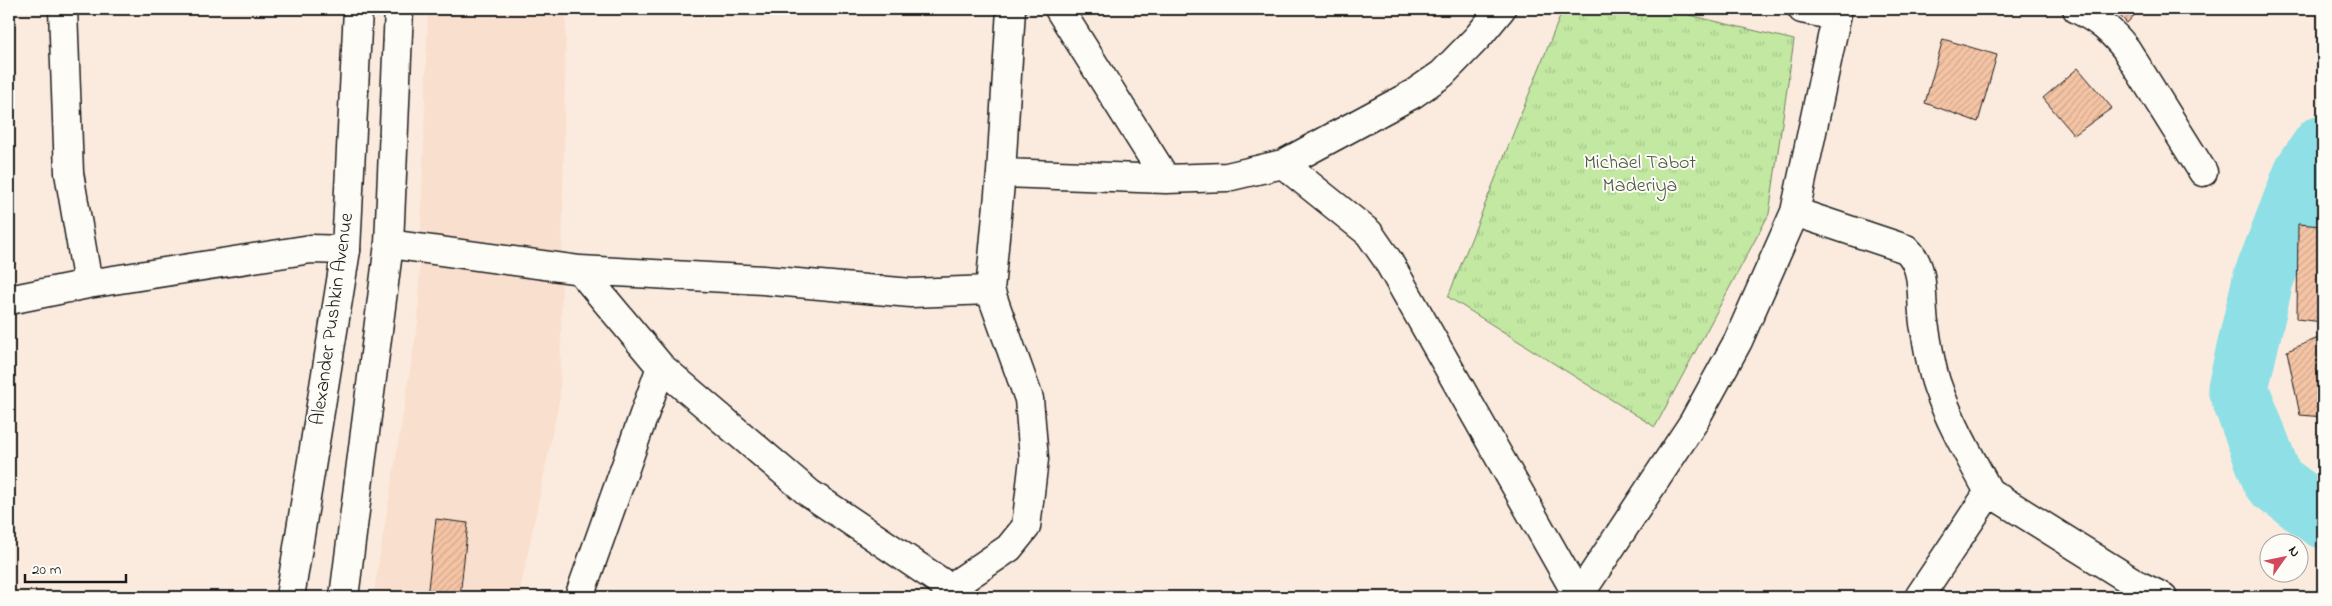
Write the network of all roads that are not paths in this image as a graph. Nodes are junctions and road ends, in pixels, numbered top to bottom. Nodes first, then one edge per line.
1 (63, 9) edge
2 (358, 9) edge
3 (399, 9) edge
4 (1011, 9) edge
5 (1059, 9) edge
6 (1501, 9) edge
7 (1802, 9) edge
8 (2077, 9) edge
9 (1837, 13) edge
10 (1282, 164) junction
11 (2203, 172) dead end
12 (1001, 173) junction
13 (1166, 178) junction
14 (1795, 212) junction
15 (389, 244) junction
16 (346, 250) junction
17 (580, 270) junction
18 (88, 284) junction
19 (990, 290) junction
20 (9, 300) edge
21 (661, 368) junction
22 (1989, 492) junction
23 (953, 594) edge
24 (290, 597) edge
25 (344, 597) edge
26 (579, 597) edge
27 (1578, 597) edge
28 (1919, 597) edge
29 (2163, 597) edge

1 - 18 street
2 - 16 street, Alexander Pushkin Avenue
3 - 15 street
4 - 12 street
5 - 13 street
6 - 10 street
7 - 9 street
8 - 11 street
9 - 14 street
10 - 13 street
10 - 27 street
12 - 13 street
12 - 19 street
14 - 22 street
14 - 27 street
15 - 17 street
15 - 25 street
16 - 18 street
16 - 24 street, Alexander Pushkin Avenue
17 - 19 street
17 - 21 street
18 - 20 street
19 - 23 street
21 - 23 street
21 - 26 street
22 - 28 street
22 - 29 street

